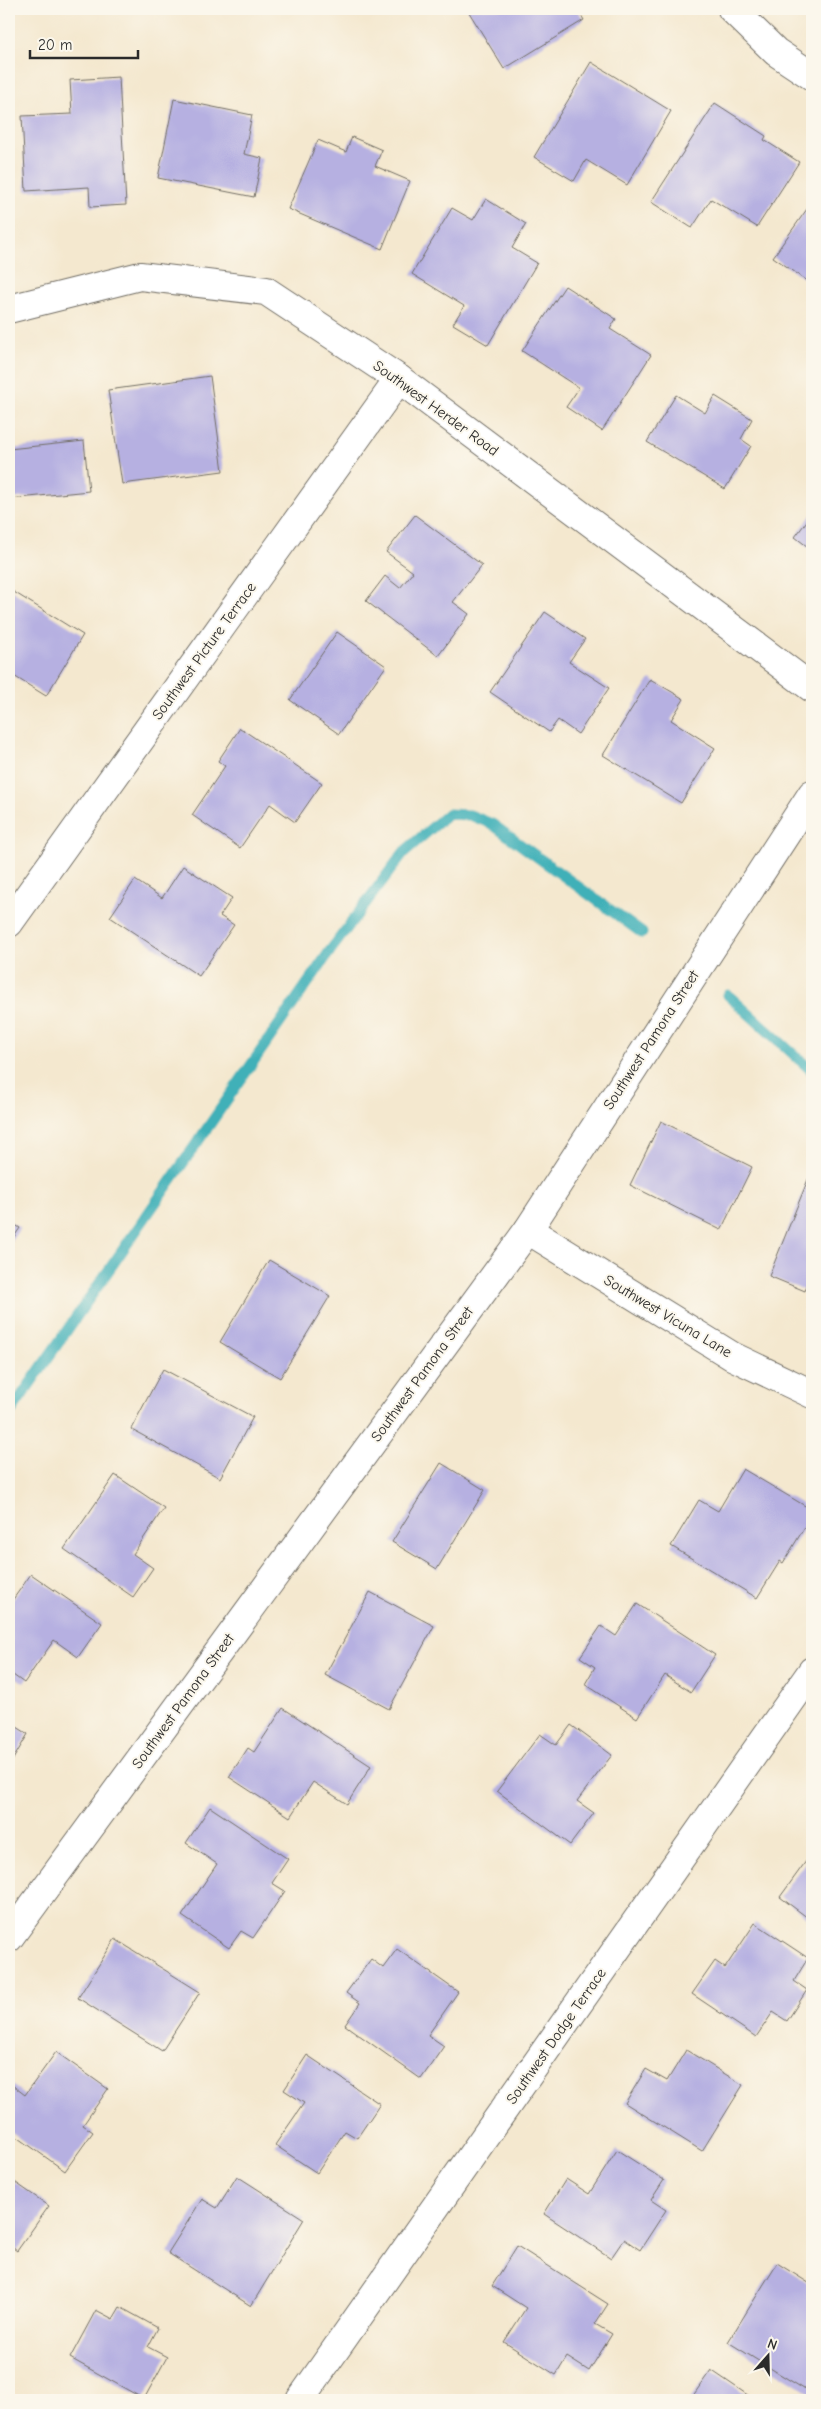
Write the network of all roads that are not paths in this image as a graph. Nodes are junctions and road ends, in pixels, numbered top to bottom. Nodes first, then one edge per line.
1 (732, 9) edge
2 (812, 76) edge
3 (9, 309) edge
4 (399, 379) junction
5 (812, 688) edge
6 (812, 794) edge
7 (9, 923) edge
8 (528, 1230) junction
9 (812, 1394) edge
10 (812, 1671) edge
11 (9, 1938) edge
12 (300, 2400) edge

1 - 2 street
3 - 4 street, Southwest Herder Road
4 - 5 street, Southwest Herder Road
4 - 7 street, Southwest Picture Terrace
6 - 8 street, Southwest Pamona Street
8 - 9 street, Southwest Vicuna Lane
8 - 11 street, Southwest Pamona Street
10 - 12 street, Southwest Dodge Terrace

